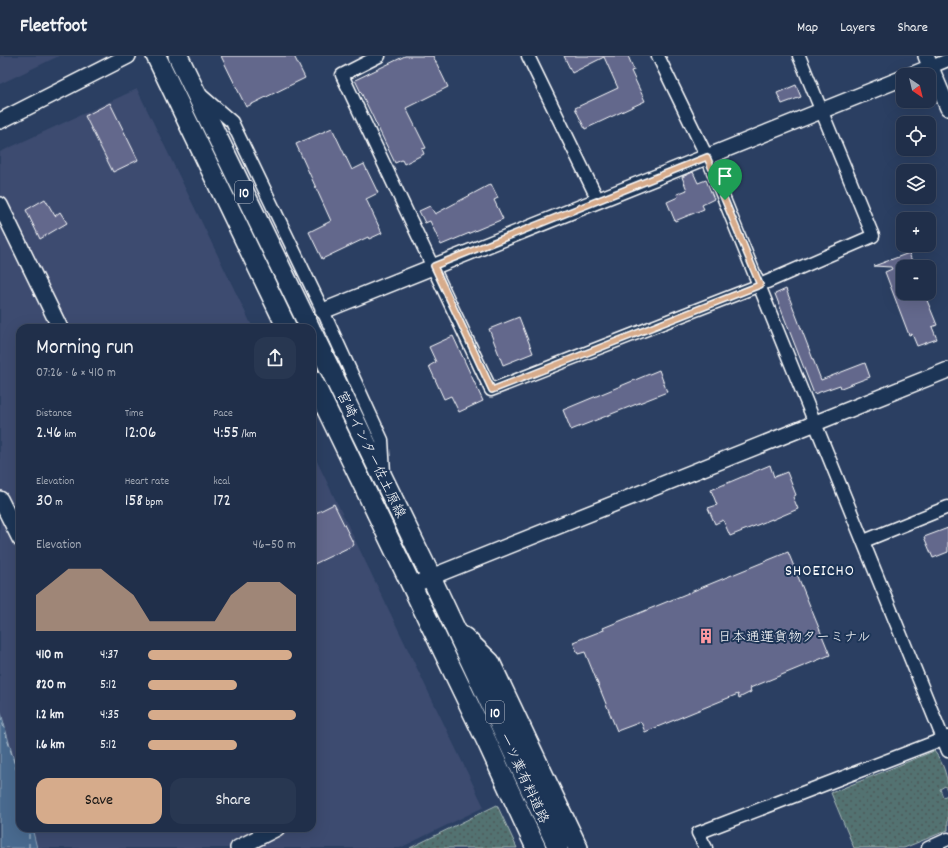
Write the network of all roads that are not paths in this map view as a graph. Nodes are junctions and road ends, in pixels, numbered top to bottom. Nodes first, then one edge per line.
1 (128, 56) edge
2 (156, 56) edge
3 (178, 56) edge
4 (379, 56) edge
5 (528, 56) edge
6 (658, 56) edge
7 (799, 56) edge
8 (948, 60) edge
9 (928, 62) edge
10 (896, 81) edge
11 (194, 89) junction
12 (948, 108) edge
13 (822, 111) junction
14 (0, 121) edge
15 (707, 157) junction
16 (598, 200) junction
17 (0, 205) edge
18 (434, 266) junction
19 (760, 285) junction
20 (323, 311) junction
21 (58, 324) edge
22 (285, 324) edge
23 (308, 324) edge
24 (316, 340) edge
25 (948, 370) edge
26 (316, 387) edge
27 (816, 423) junction
28 (384, 480) junction
29 (0, 499) edge
30 (948, 507) edge
31 (16, 531) edge
32 (864, 541) junction
33 (431, 577) junction
34 (412, 586) junction
35 (456, 629) junction
36 (946, 738) edge
37 (948, 751) edge
38 (269, 832) edge
39 (948, 839) edge
40 (238, 848) edge
41 (536, 848) edge
42 (558, 848) edge
43 (578, 848) edge
44 (706, 848) edge
45 (928, 848) edge

1 - 14 street
2 - 22 main road, 10
3 - 11 main road, 10
4 - 18 street
5 - 16 street
6 - 15 street
7 - 13 street
8 - 9 street
9 - 12 street
10 - 13 street
11 - 20 street
11 - 23 main road, 10
13 - 15 street
13 - 19 street
15 - 16 street
15 - 19 street
16 - 18 street
17 - 21 street
18 - 19 street
18 - 20 street
19 - 27 street
20 - 28 street
24 - 28 main road, 宮崎インター佐土原線 / 10
25 - 27 street
26 - 34 main road, 宮崎インター佐土原線 / 10
27 - 32 street
27 - 33 street
28 - 33 main road, 宮崎インター佐土原線 / 10
29 - 31 street
30 - 32 street
32 - 36 street
33 - 34 street
33 - 35 main road, 一ツ葉有料道路 / 10
34 - 41 main road, 一ツ葉有料道路 / 10
35 - 42 main road, 一ツ葉有料道路 / 10
35 - 43 main road
36 - 37 street
36 - 44 street
38 - 40 street
39 - 45 street

